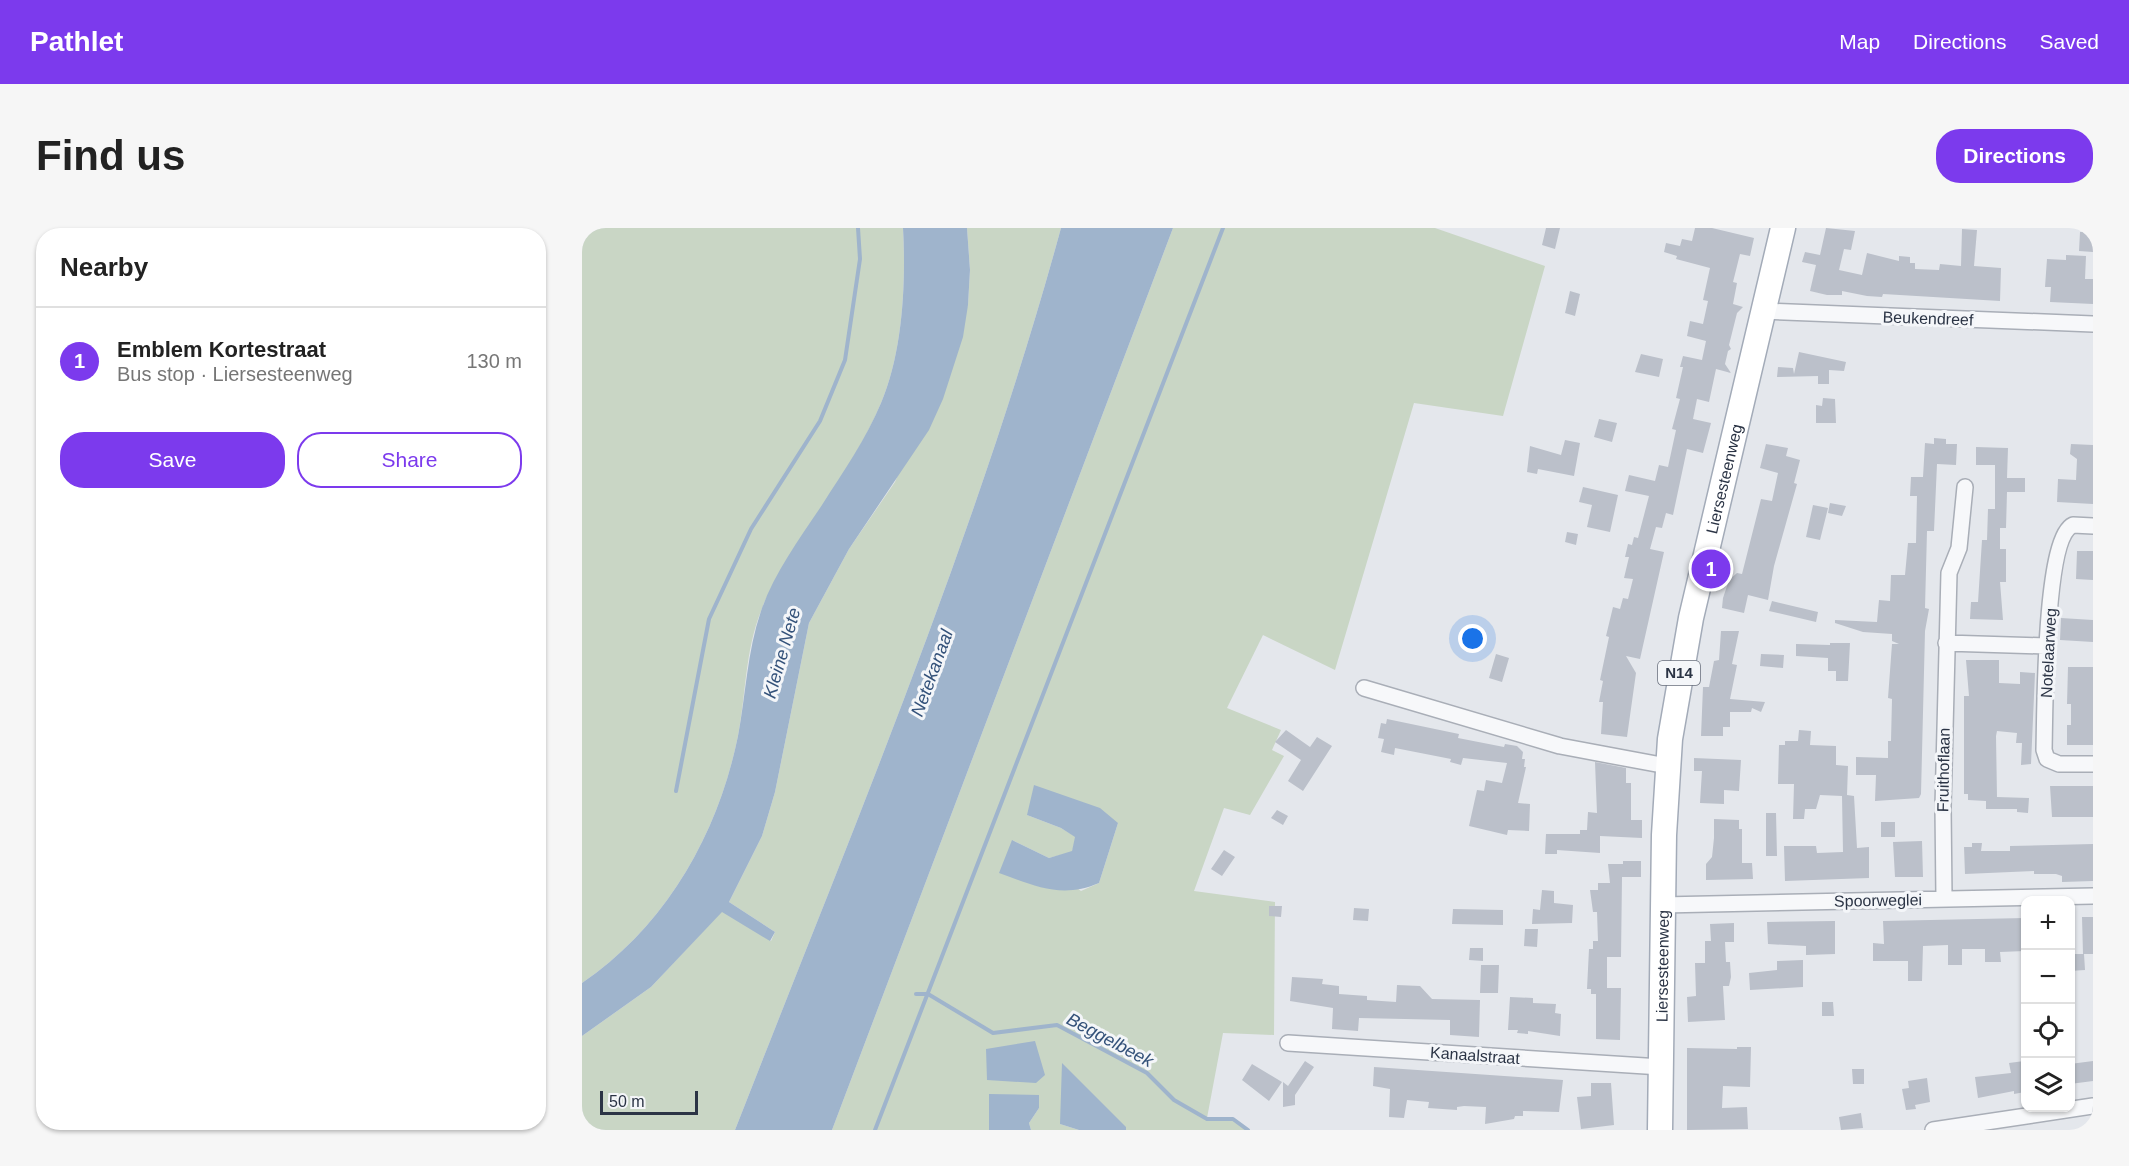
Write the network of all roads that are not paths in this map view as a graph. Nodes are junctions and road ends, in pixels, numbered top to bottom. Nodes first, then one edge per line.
1 (1783, 228) edge
2 (1762, 311) junction
3 (2093, 324) edge
4 (1965, 487) dead end
5 (2093, 526) edge
6 (1946, 643) junction
7 (2046, 646) junction
8 (1364, 688) dead end
9 (2093, 764) edge
10 (1668, 766) junction
11 (2093, 896) edge
12 (1944, 898) junction
13 (1662, 904) junction
14 (1288, 1043) dead end
15 (1661, 1067) junction
16 (2093, 1106) edge
17 (1660, 1130) edge
18 (1933, 1130) edge

1 - 2 main road, Liersesteenweg / N14
2 - 3 street, Beukendreef
2 - 10 main road, Liersesteenweg / N14
4 - 6 street, Fruithoflaan
5 - 7 street, Notelaarweg
6 - 7 street
6 - 12 street, Fruithoflaan
7 - 9 street, Notelaarweg
8 - 10 street
10 - 13 main road, Liersesteenweg / N14
11 - 12 street, Spoorweglei
12 - 13 street, Spoorweglei
13 - 15 main road, Liersesteenweg / N14
14 - 15 street, Kanaalstraat
15 - 17 main road, Liersesteenweg / N14
16 - 18 street

